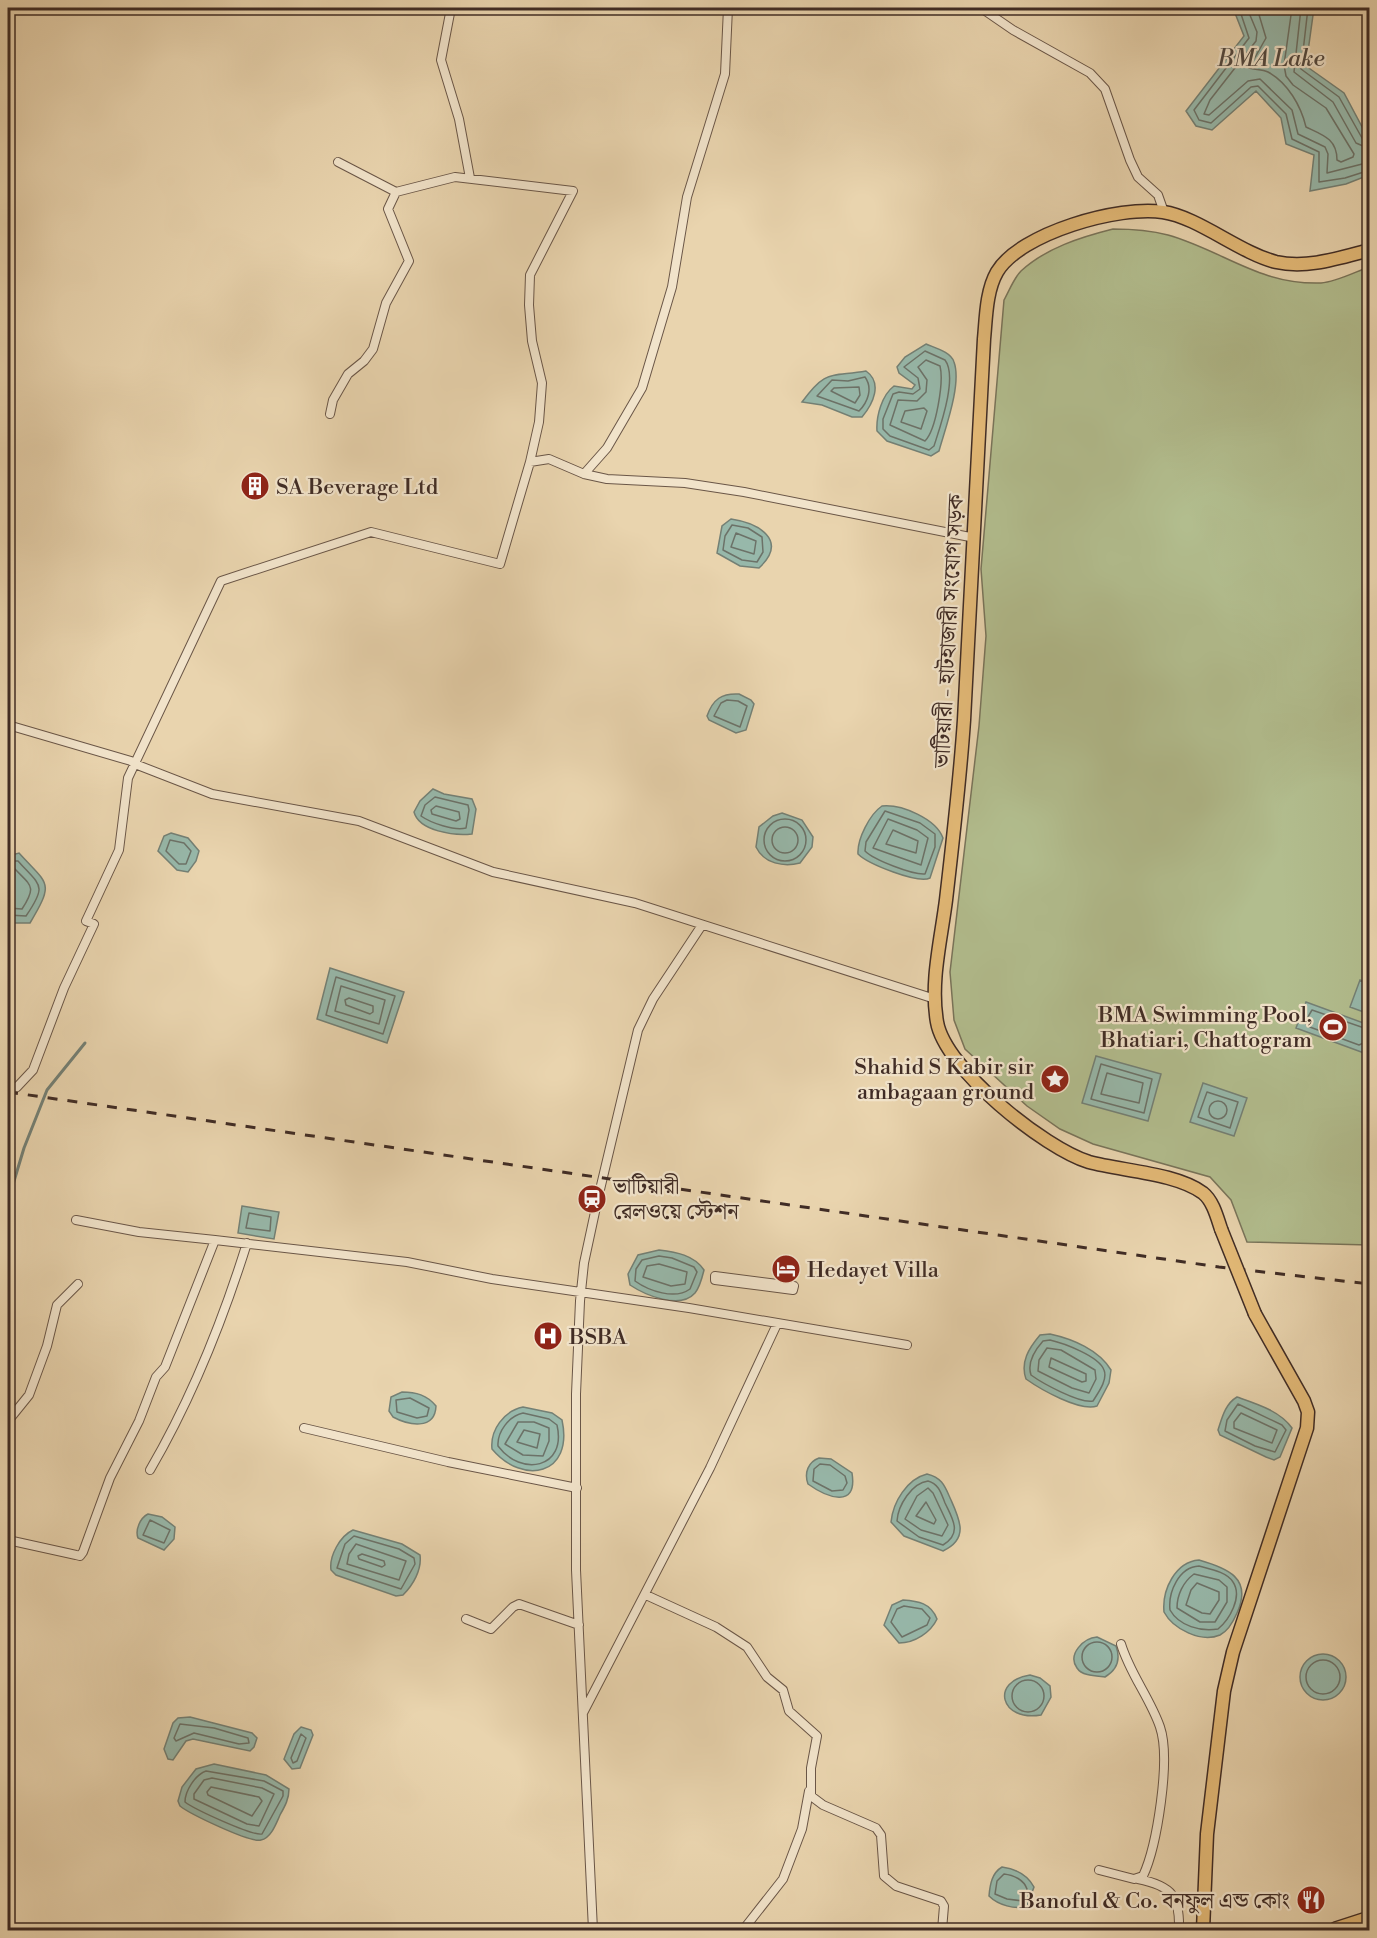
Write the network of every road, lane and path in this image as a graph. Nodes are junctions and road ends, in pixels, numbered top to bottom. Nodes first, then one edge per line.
1 (451, 8) edge
2 (728, 8) edge
3 (981, 8) edge
4 (338, 162) dead end
5 (470, 178) junction
6 (396, 192) junction
7 (1164, 212) junction
8 (1370, 250) edge
9 (330, 414) dead end
10 (530, 462) junction
11 (585, 474) junction
12 (975, 538) junction
13 (8, 725) edge
14 (135, 764) junction
15 (702, 925) junction
16 (934, 999) junction
17 (17, 1087) dead end
18 (76, 1220) dead end
19 (215, 1240) junction
20 (248, 1243) junction
21 (715, 1276) joint
22 (78, 1284) dead end
23 (581, 1292) junction
24 (777, 1324) junction
25 (907, 1346) dead end
26 (8, 1421) edge
27 (304, 1428) dead end
28 (150, 1470) dead end
29 (577, 1488) junction
30 (8, 1540) edge
31 (646, 1595) junction
32 (466, 1619) dead end
33 (579, 1624) junction
34 (1121, 1644) dead end
35 (581, 1717) junction
36 (811, 1787) junction
37 (1100, 1870) dead end
38 (1138, 1879) junction
39 (1370, 1919) edge
40 (1206, 1928) edge
41 (593, 1930) edge
42 (743, 1930) edge
43 (942, 1930) edge
44 (1179, 1930) edge
45 (1336, 1930) edge

1 - 5 street
2 - 11 street
3 - 7 street
4 - 6 street
5 - 6 street
5 - 10 street
6 - 9 street
7 - 8 main road, ভাটিয়ারী - হাটহাজারী সংযোগ সড়ক
7 - 12 main road, ভাটিয়ারী - হাটহাজারী সংযোগ সড়ক
10 - 11 street
10 - 14 street
11 - 12 street
12 - 16 main road, ভাটিয়ারী - হাটহাজারী সংযোগ সড়ক
13 - 14 street
14 - 15 street
14 - 17 street
15 - 16 street
15 - 23 street
16 - 40 main road, ভাটিয়ারী - হাটহাজারী সংযোগ সড়ক, bridge
18 - 19 street
19 - 20 street
19 - 30 street
20 - 23 street
20 - 28 street
21 - 21 street
22 - 26 street
23 - 24 street
23 - 29 street
24 - 25 street
24 - 31 street
27 - 29 street
29 - 33 street
31 - 35 street
31 - 36 street
32 - 33 street
33 - 35 street
34 - 38 street
35 - 41 street
36 - 42 street
36 - 43 street
37 - 38 street
38 - 44 street
39 - 45 highway

